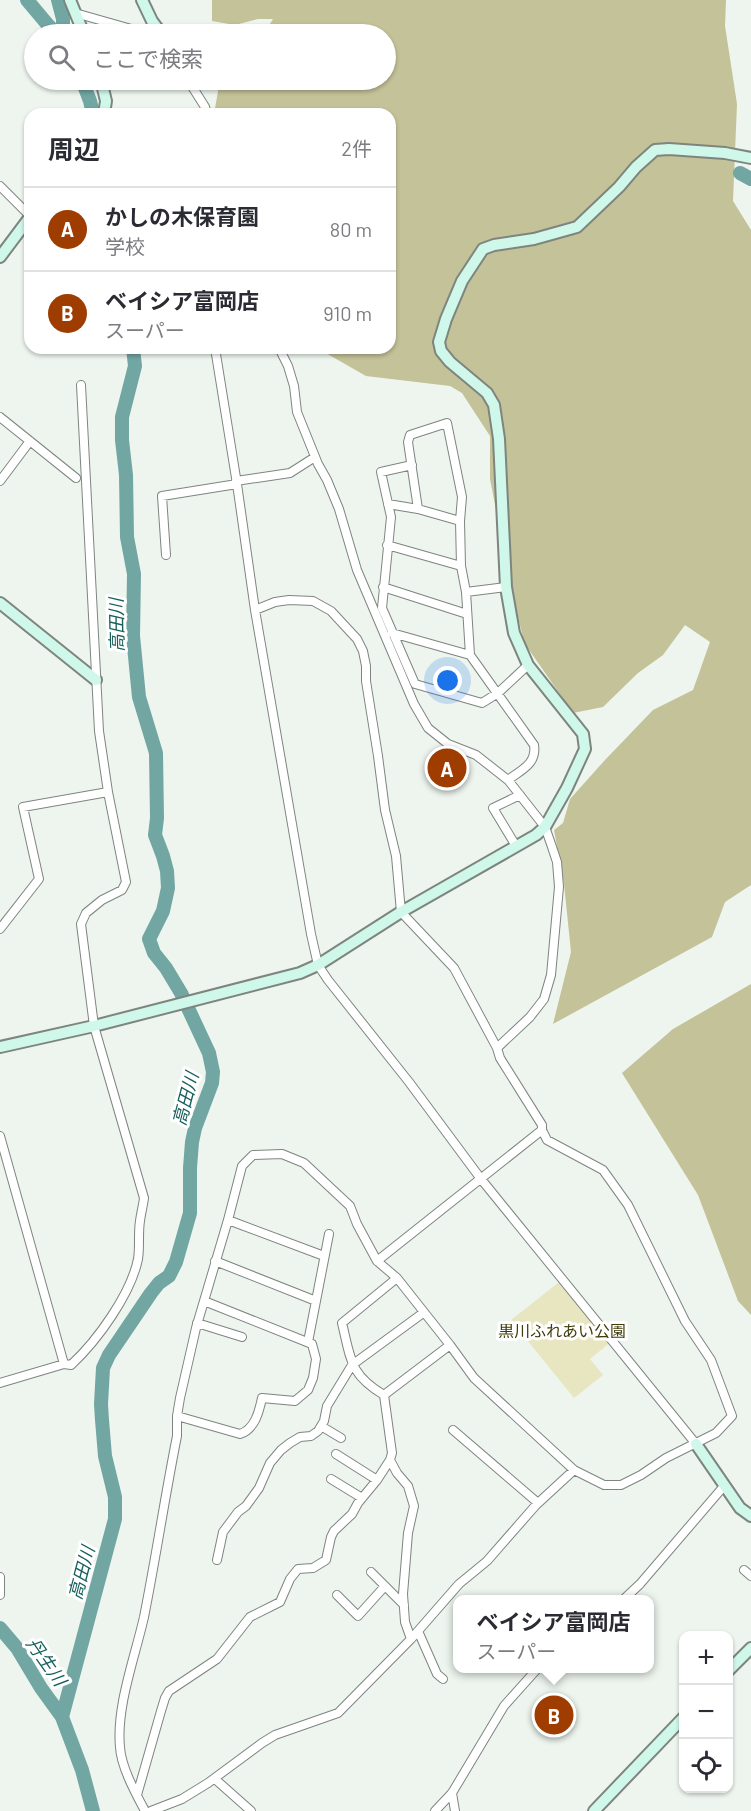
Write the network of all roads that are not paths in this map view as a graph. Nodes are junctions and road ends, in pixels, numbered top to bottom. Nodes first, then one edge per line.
1 (70, 0) edge
2 (142, 0) edge
3 (75, 13) junction
4 (80, 24) edge
5 (114, 24) edge
6 (154, 24) edge
7 (103, 90) edge
8 (194, 90) edge
9 (105, 108) edge
10 (204, 108) edge
11 (751, 158) edge
12 (0, 186) edge
13 (24, 211) edge
14 (24, 225) edge
15 (0, 257) edge
16 (215, 354) edge
17 (282, 354) edge
18 (81, 385) dead end
19 (0, 417) edge
20 (30, 441) junction
21 (315, 457) junction
22 (412, 465) junction
23 (76, 478) dead end
24 (0, 481) edge
25 (237, 483) junction
26 (388, 504) junction
27 (418, 509) junction
28 (460, 521) junction
29 (387, 545) junction
30 (166, 555) dead end
31 (461, 566) junction
32 (383, 587) junction
33 (506, 587) junction
34 (466, 592) junction
35 (0, 603) edge
36 (255, 610) junction
37 (467, 614) junction
38 (392, 633) junction
39 (470, 655) junction
40 (528, 665) junction
41 (96, 680) junction
42 (498, 693) junction
43 (508, 780) junction
44 (108, 792) junction
45 (520, 795) junction
46 (545, 827) junction
47 (516, 846) junction
48 (401, 912) junction
49 (0, 929) edge
50 (318, 965) junction
51 (94, 1026) junction
52 (0, 1047) edge
53 (497, 1048) junction
54 (542, 1130) junction
55 (0, 1136) edge
56 (481, 1179) junction
57 (228, 1220) junction
58 (329, 1234) dead end
59 (324, 1256) junction
60 (215, 1261) junction
61 (378, 1261) junction
62 (397, 1278) junction
63 (204, 1300) junction
64 (316, 1300) junction
65 (423, 1313) junction
66 (197, 1323) junction
67 (242, 1337) dead end
68 (309, 1342) junction
69 (450, 1345) junction
70 (64, 1364) junction
71 (352, 1365) junction
72 (0, 1383) edge
73 (384, 1395) junction
74 (177, 1416) junction
75 (321, 1426) junction
76 (453, 1430) dead end
77 (341, 1438) dead end
78 (696, 1444) junction
79 (336, 1454) dead end
80 (390, 1460) junction
81 (574, 1470) junction
82 (331, 1479) dead end
83 (377, 1480) junction
84 (724, 1486) junction
85 (362, 1498) junction
86 (538, 1503) junction
87 (751, 1516) edge
88 (217, 1560) dead end
89 (371, 1572) dead end
90 (0, 1577) edge
91 (385, 1586) junction
92 (0, 1594) edge
93 (337, 1594) dead end
94 (628, 1595) edge
95 (404, 1605) junction
96 (418, 1631) junction
97 (411, 1639) junction
98 (751, 1648) edge
99 (733, 1667) edge
100 (534, 1673) edge
101 (443, 1679) dead end
102 (679, 1722) edge
103 (215, 1779) junction
104 (452, 1793) junction
105 (137, 1795) junction
106 (145, 1811) edge
107 (151, 1811) edge
108 (251, 1811) edge
109 (435, 1811) edge
110 (455, 1811) edge
111 (594, 1811) edge

1 - 3 street
2 - 6 street
3 - 4 street
3 - 5 street
7 - 9 street
8 - 10 street
11 - 33 street
12 - 13 street
14 - 15 street
16 - 25 street
17 - 21 street
18 - 41 street
19 - 20 street
20 - 23 street
20 - 24 street
21 - 25 street
21 - 43 street
22 - 26 street
22 - 27 street
22 - 28 street
25 - 30 street
25 - 36 street
26 - 27 street
26 - 29 street
27 - 28 street
28 - 31 street
29 - 31 street
29 - 32 street
31 - 34 street
32 - 37 street
32 - 38 street
33 - 34 street
33 - 40 street
34 - 37 street
35 - 41 street
36 - 48 street
36 - 50 street
37 - 39 street
38 - 39 street
38 - 42 street
39 - 42 street
40 - 42 street
40 - 46 street
41 - 44 street
42 - 43 street
43 - 45 street
44 - 49 street
44 - 51 street
45 - 46 street
45 - 47 street
46 - 47 street
46 - 53 street
47 - 48 street
48 - 50 street
48 - 53 street
50 - 51 street
50 - 56 street
51 - 52 street
51 - 70 street
53 - 54 street
54 - 56 street
54 - 78 street
55 - 70 street
56 - 61 street
56 - 78 street
57 - 59 street
57 - 60 street
57 - 61 street
58 - 59 street
59 - 64 street
60 - 63 street
60 - 64 street
61 - 62 street
62 - 65 street
62 - 71 street
63 - 66 street
63 - 68 street
64 - 68 street
65 - 69 street
65 - 71 street
66 - 67 street
66 - 74 street
68 - 74 street
69 - 73 street
69 - 81 street
70 - 72 street
71 - 73 street
71 - 75 street
73 - 80 street
74 - 105 street
75 - 77 street
75 - 88 street
76 - 86 street
78 - 81 street
78 - 84 street
79 - 83 street
80 - 83 street
80 - 95 street
81 - 86 street
82 - 85 street
83 - 85 street
84 - 87 street
84 - 94 street
85 - 105 street
86 - 96 street
89 - 91 street
90 - 92 street
91 - 93 street
91 - 95 street
95 - 97 street
96 - 97 street
96 - 101 street
97 - 103 street
98 - 99 street
100 - 104 street
102 - 111 street
103 - 107 street
103 - 108 street
104 - 109 street
104 - 110 street
105 - 106 street

